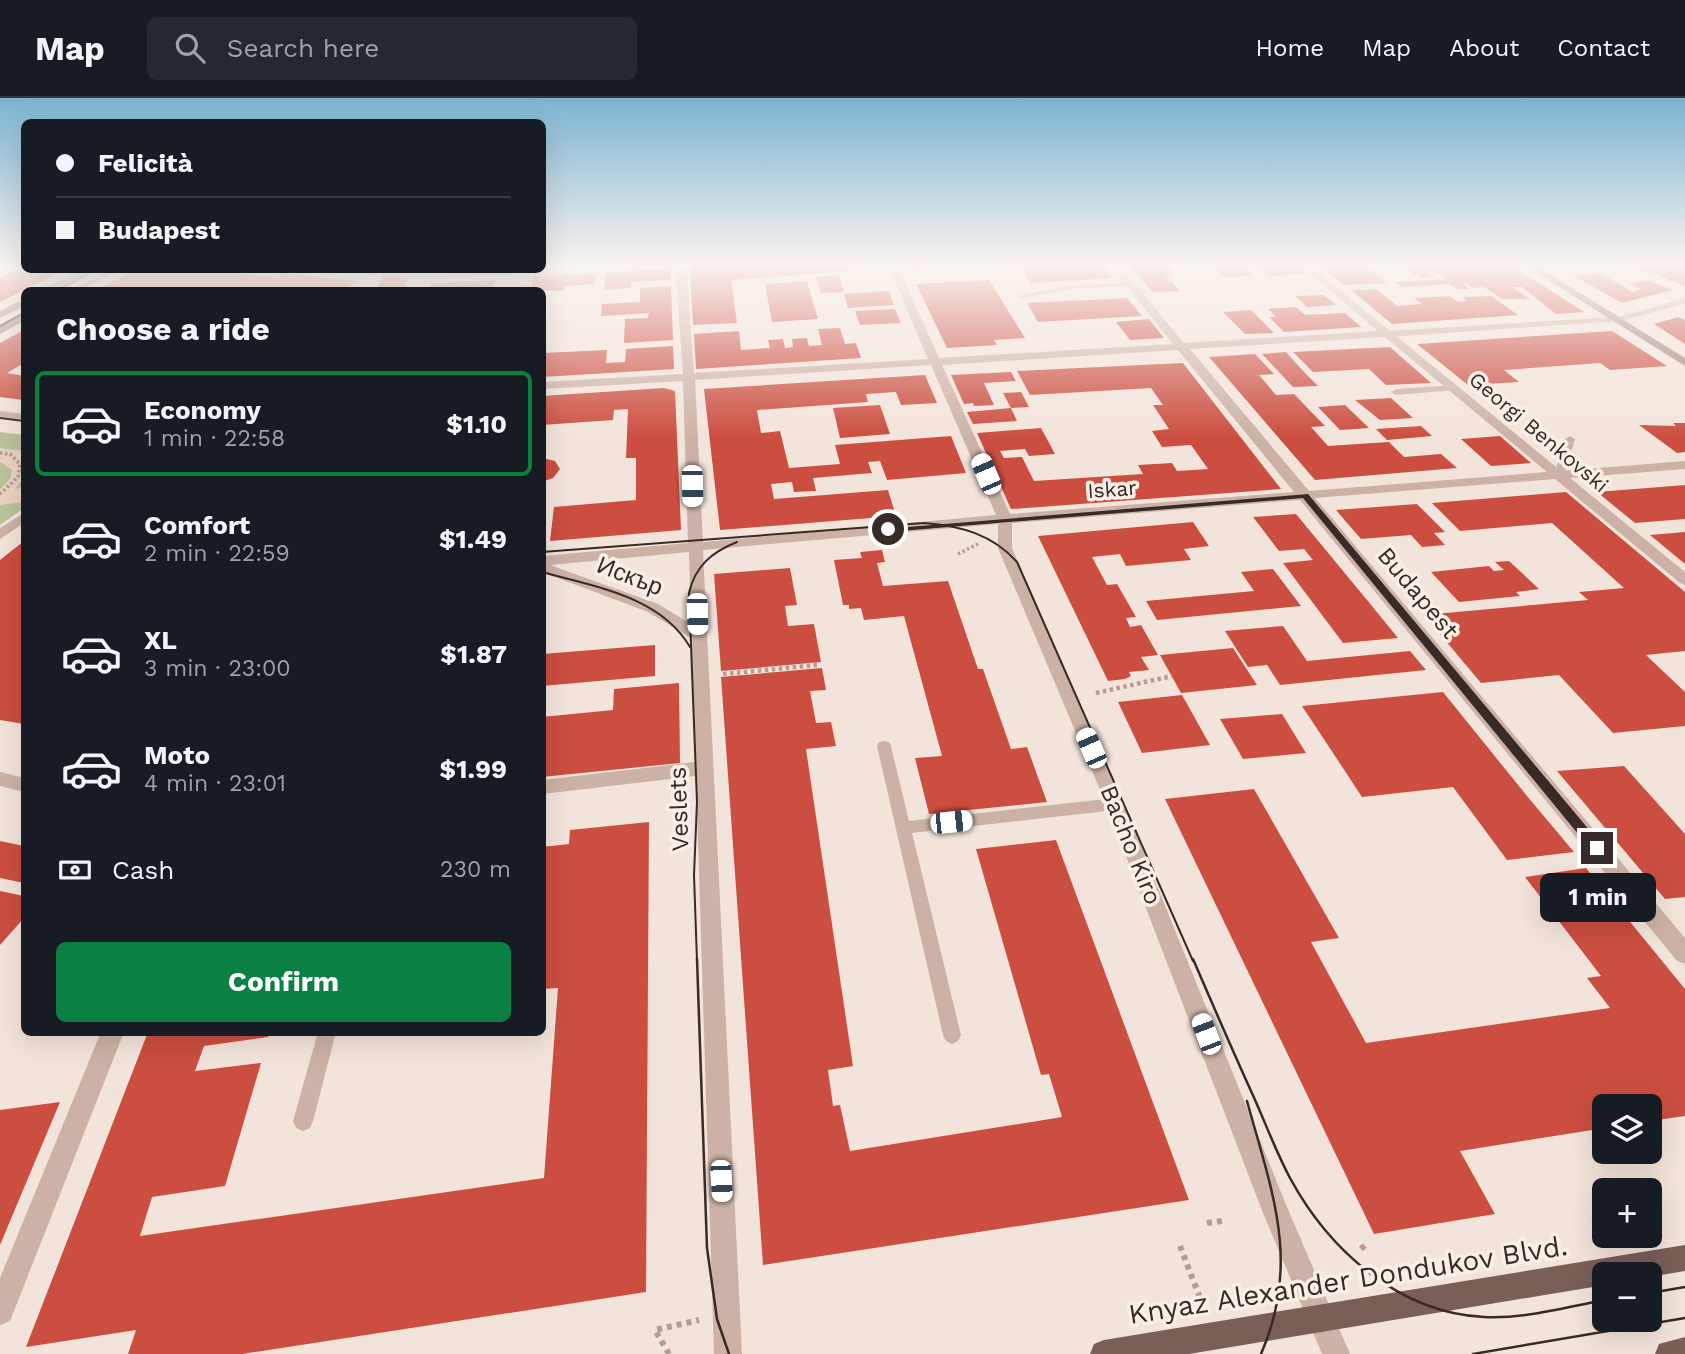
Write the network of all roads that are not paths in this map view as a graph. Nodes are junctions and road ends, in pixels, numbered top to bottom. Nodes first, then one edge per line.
1 (16, 322) edge
2 (685, 322) edge
3 (918, 322) edge
4 (1162, 322) edge
5 (1372, 322) edge
6 (1575, 322) edge
7 (1619, 322) edge
8 (0, 331) edge
9 (1387, 334) junction
10 (1182, 346) junction
11 (937, 362) junction
12 (1685, 363) edge
13 (689, 377) junction
14 (546, 386) edge
15 (1453, 388) junction
16 (1396, 392) dead end
17 (0, 415) edge
18 (21, 418) edge
19 (1570, 439) dead end
20 (1685, 465) edge
21 (1559, 475) junction
22 (1305, 495) junction
23 (21, 519) edge
24 (1005, 519) junction
25 (0, 535) edge
26 (694, 548) junction
27 (546, 561) edge
28 (546, 568) edge
29 (1685, 580) edge
30 (698, 635) junction
31 (884, 746) dead end
32 (703, 768) junction
33 (0, 779) edge
34 (21, 784) edge
35 (546, 787) edge
36 (1115, 804) junction
37 (903, 828) junction
38 (1685, 954) edge
39 (951, 1035) dead end
40 (111, 1036) edge
41 (326, 1036) edge
42 (303, 1121) dead end
43 (1685, 1258) edge
44 (0, 1311) edge
45 (1321, 1318) junction
46 (1685, 1351) edge
47 (728, 1354) edge
48 (1104, 1354) edge
49 (1336, 1354) edge
50 (1668, 1354) edge

1 - 8 street
2 - 13 street, Veslets
3 - 11 street, Bacho Kiro
4 - 10 street, Budapest
5 - 9 street, Georgi Benkovski
6 - 9 lane
7 - 12 street
9 - 10 street
9 - 15 street, Georgi Benkovski
10 - 11 street
10 - 22 street, Budapest
11 - 13 street
11 - 24 street, Bacho Kiro
13 - 14 street
13 - 26 street, Veslets
15 - 16 lane
15 - 21 street, Georgi Benkovski
17 - 18 street
19 - 21 lane
20 - 21 street, Iskar
21 - 22 street, Iskar
21 - 29 street, Georgi Benkovski
22 - 24 street, Iskar
22 - 38 street, Budapest
23 - 25 street
24 - 26 street, Iskar
24 - 36 street, Bacho Kiro
26 - 27 street, Iskar
26 - 30 street, Veslets
28 - 30 street, Искър
30 - 32 street, Veslets
31 - 37 lane
32 - 35 street
32 - 47 street, Veslets
33 - 34 street
36 - 37 lane
36 - 45 street, Bacho Kiro
37 - 39 lane
40 - 44 street
41 - 42 lane
43 - 45 main road, Knyaz Alexander Dondukov Blvd.
45 - 48 main road, Knyaz Alexander Dondukov Blvd.
45 - 49 street, Bacho Kiro
46 - 50 main road

